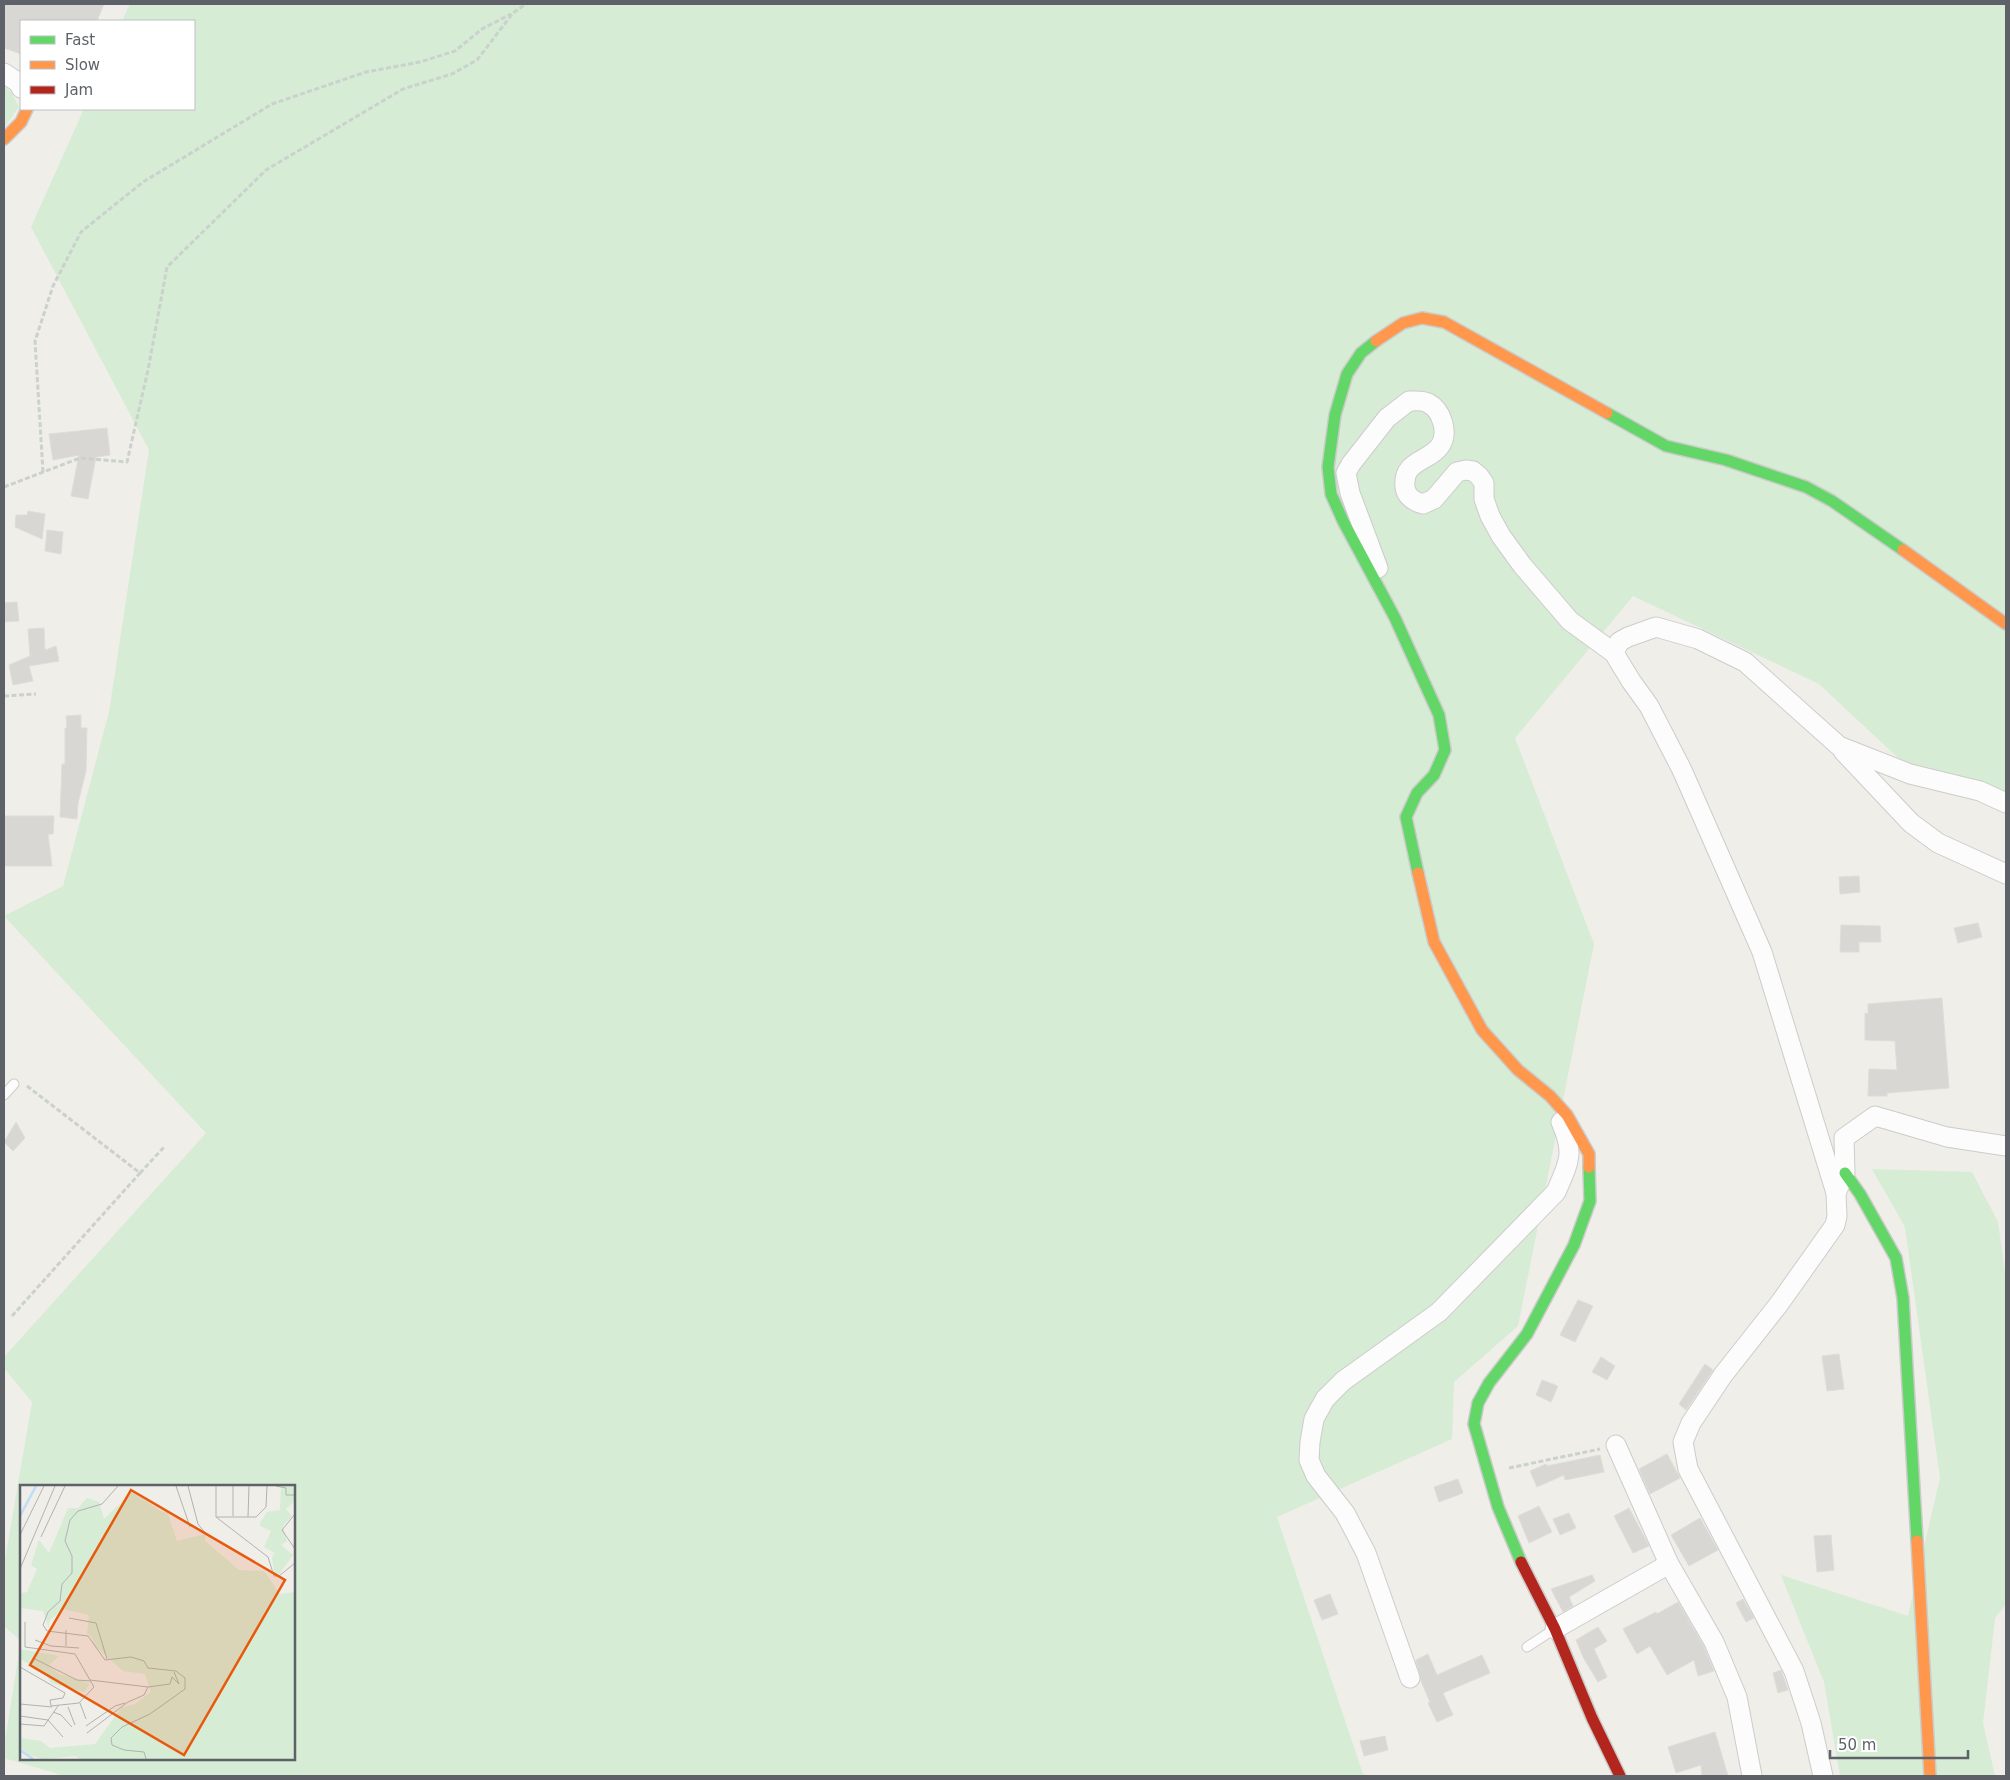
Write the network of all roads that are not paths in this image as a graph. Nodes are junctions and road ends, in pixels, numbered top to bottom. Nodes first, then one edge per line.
1 (4, 73) edge
2 (20, 86) edge
3 (27, 110) edge
4 (4, 139) edge
5 (1395, 618) junction
6 (2006, 624) edge
7 (1614, 653) junction
8 (1839, 746) junction
9 (2006, 803) edge
10 (2006, 874) edge
11 (14, 1084) road end
12 (4, 1095) edge
13 (1550, 1096) junction
14 (2006, 1146) edge
15 (1845, 1173) junction
16 (1836, 1194) junction
17 (1616, 1445) road end
18 (1669, 1564) junction
19 (1555, 1629) junction
20 (1527, 1647) dead end
21 (1410, 1678) dead end
22 (1620, 1776) edge
23 (1752, 1776) edge
24 (1823, 1776) edge
25 (1930, 1776) edge

1 - 2 street
3 - 4 street
5 - 6 street
5 - 7 street
5 - 13 street
7 - 8 street
7 - 16 street
8 - 9 street
8 - 10 street
11 - 12 lane
13 - 19 street
13 - 21 street
14 - 15 street
15 - 16 street
15 - 25 street
16 - 24 street
17 - 18 street
18 - 19 street
18 - 23 street
19 - 20 lane
19 - 22 street

